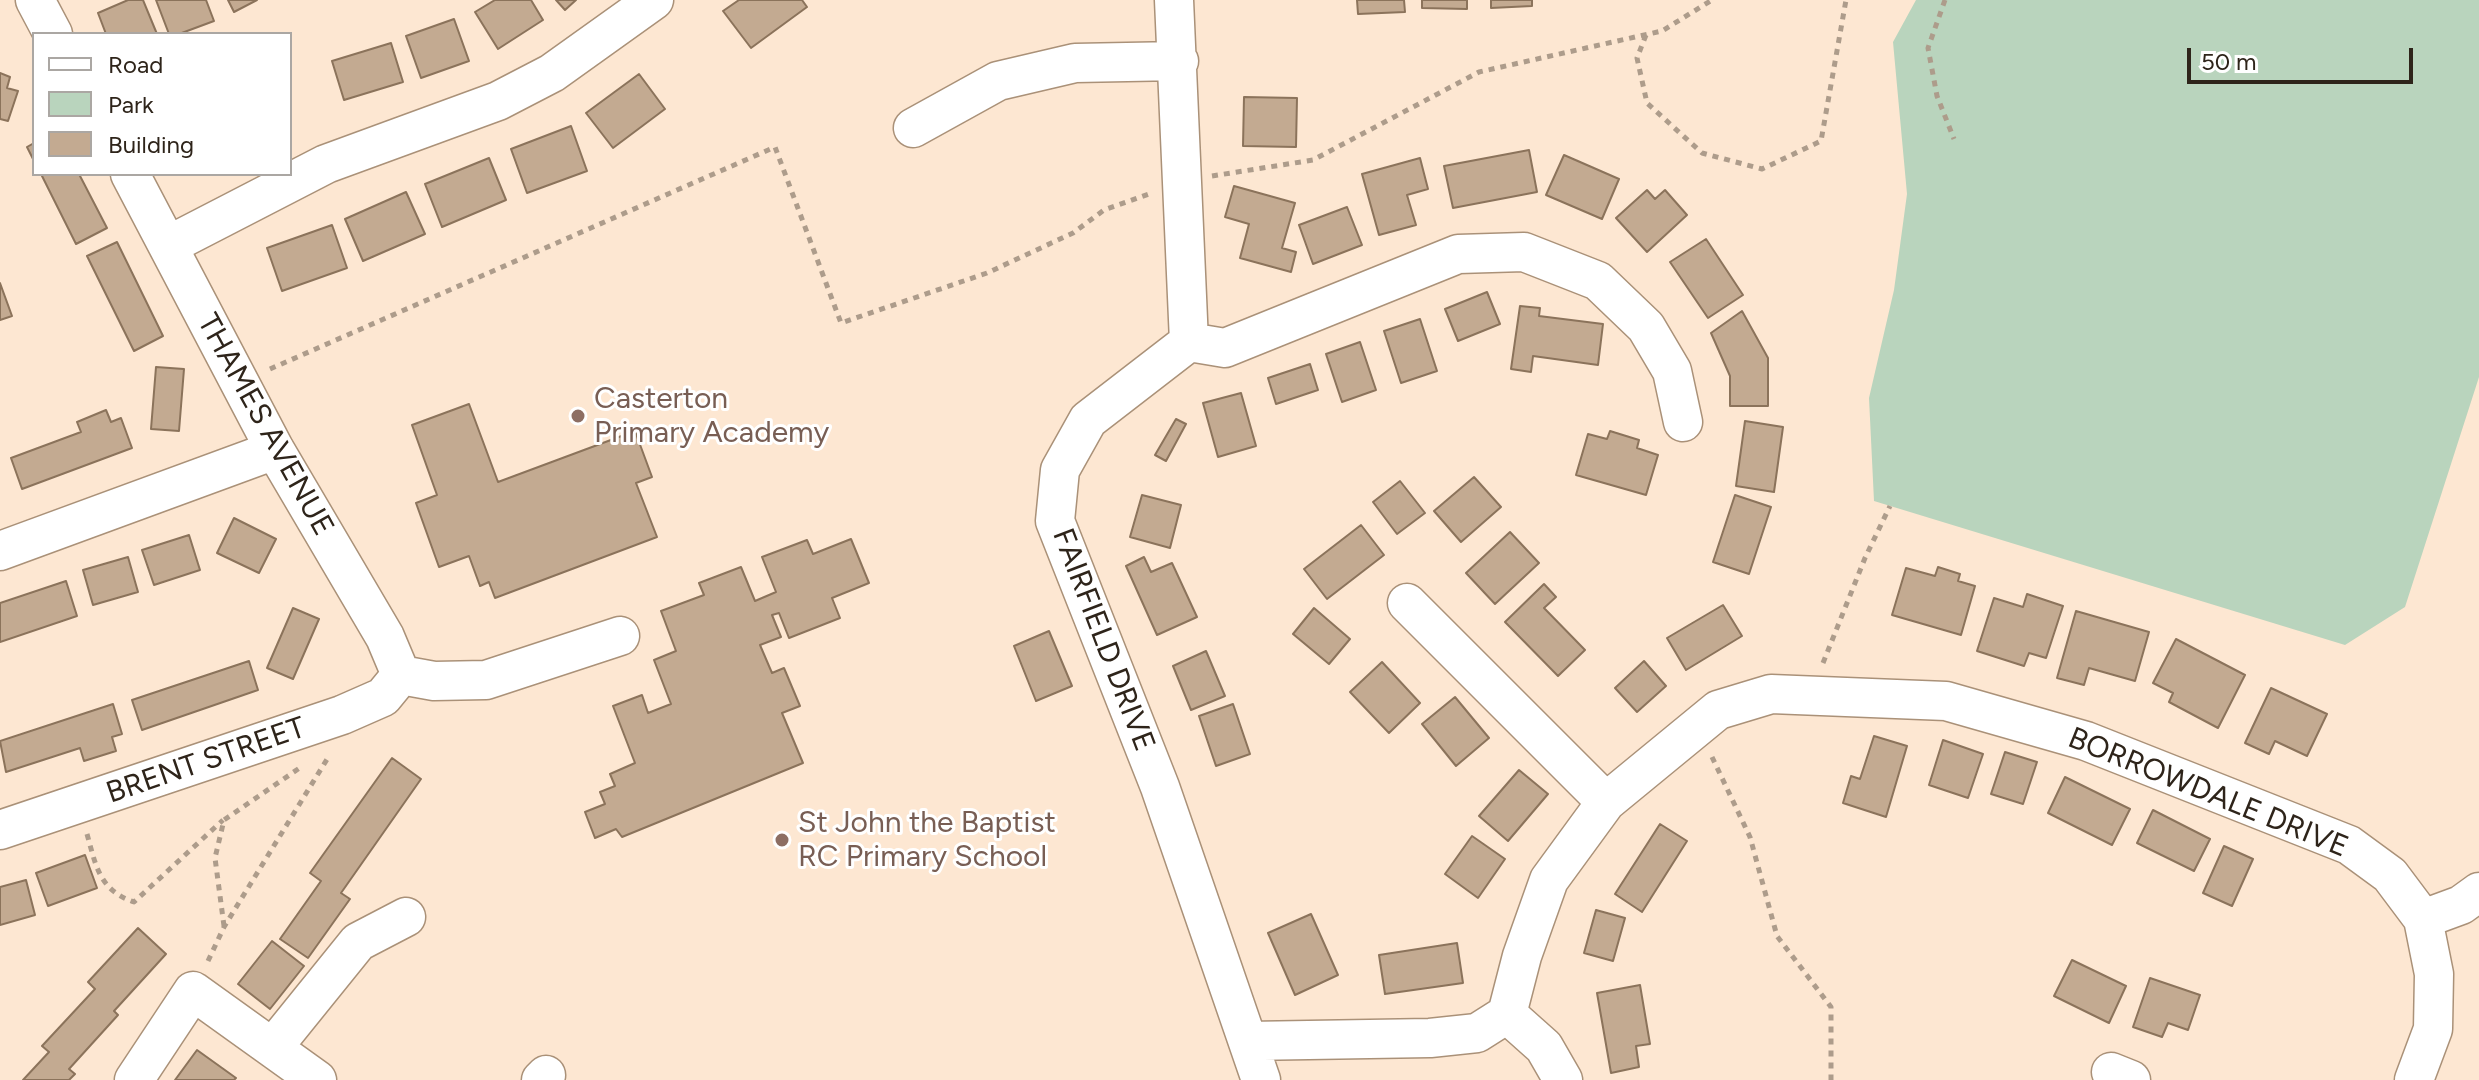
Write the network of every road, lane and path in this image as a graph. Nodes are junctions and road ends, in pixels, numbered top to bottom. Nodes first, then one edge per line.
1 (35, 0) edge
2 (654, 0) edge
3 (1174, 0) edge
4 (1712, 0) edge
5 (1846, 0) edge
6 (1945, 0) edge
7 (52, 32) edge
8 (1646, 35) junction
9 (1179, 61) junction
10 (913, 128) dead end
11 (1954, 139) dead end
12 (131, 176) edge
13 (1184, 181) junction
14 (169, 245) junction
15 (1189, 342) junction
16 (240, 383) junction
17 (1683, 422) dead end
18 (275, 450) junction
19 (1890, 506) dead end
20 (0, 551) edge
21 (1407, 603) dead end
22 (620, 636) dead end
23 (401, 675) junction
24 (1816, 696) junction
25 (1698, 727) junction
26 (330, 754) dead end
27 (313, 758) dead end
28 (1606, 802) junction
29 (78, 804) junction
30 (224, 820) junction
31 (0, 830) edge
32 (2479, 892) edge
33 (406, 917) dead end
34 (2423, 919) junction
35 (224, 927) junction
36 (193, 991) junction
37 (1507, 1014) junction
38 (1248, 1041) junction
39 (274, 1046) junction
40 (134, 1080) edge
41 (317, 1080) edge
42 (1261, 1080) edge
43 (1563, 1080) edge
44 (1831, 1080) edge
45 (2414, 1080) edge

1 - 7 street
2 - 14 street
3 - 9 street
4 - 8 path
5 - 8 path
6 - 11 path
8 - 13 path
9 - 10 street
9 - 13 street
12 - 14 street, THAMES AVENUE
13 - 15 street
13 - 16 path
14 - 16 street, THAMES AVENUE
15 - 17 street
15 - 38 street, FAIRFIELD DRIVE
16 - 18 street, THAMES AVENUE
18 - 20 street
18 - 23 street, THAMES AVENUE
19 - 24 path
21 - 28 street
22 - 23 street
23 - 29 street, BRENT STREET
24 - 25 street, BORROWDALE DRIVE
24 - 34 street, BORROWDALE DRIVE
25 - 28 street, BORROWDALE DRIVE
25 - 44 path
26 - 35 path
27 - 30 path
28 - 37 street, BORROWDALE DRIVE
29 - 30 path
29 - 31 street, BRENT STREET
30 - 35 path
32 - 34 street
33 - 39 street
34 - 45 street, BORROWDALE DRIVE
35 - 36 path
36 - 39 street
36 - 40 street
37 - 38 street
37 - 43 street
38 - 42 street, FAIRFIELD DRIVE
39 - 41 street

